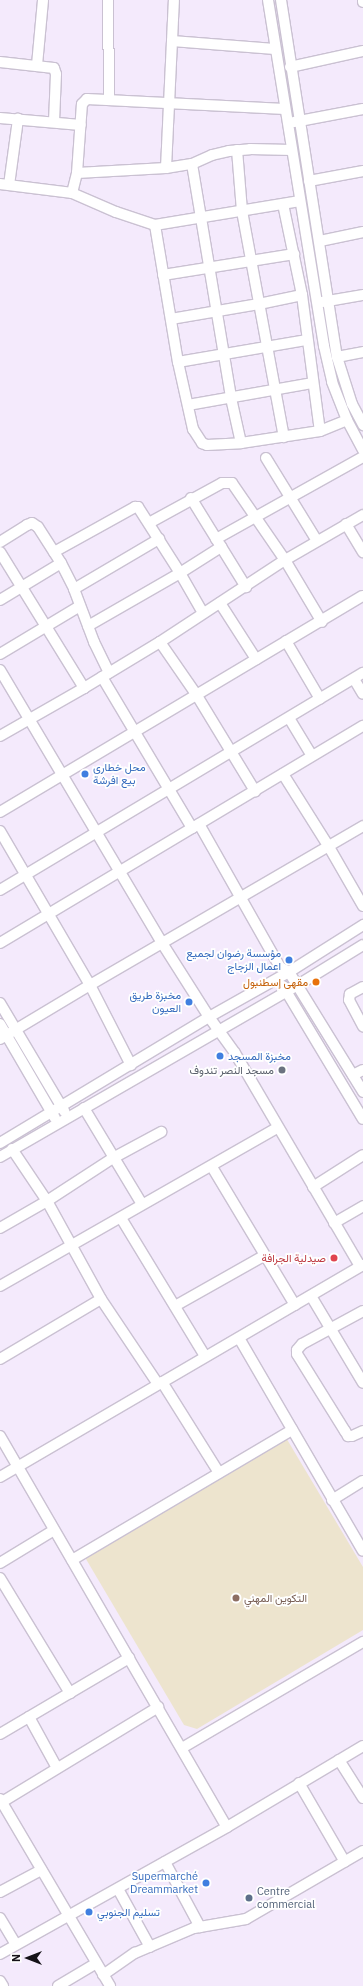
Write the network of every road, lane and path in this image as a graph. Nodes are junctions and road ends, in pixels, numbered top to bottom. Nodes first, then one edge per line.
1 (43, 0) edge
2 (108, 0) edge
3 (174, 0) edge
4 (268, 0) edge
5 (281, 0) edge
6 (172, 42) junction
7 (276, 49) junction
8 (363, 51) edge
9 (0, 62) edge
10 (37, 65) junction
11 (290, 67) junction
12 (109, 100) junction
13 (169, 103) junction
14 (285, 109) junction
15 (363, 109) edge
16 (0, 118) edge
17 (18, 118) junction
18 (54, 122) junction
19 (300, 122) junction
20 (288, 123) junction
21 (81, 125) junction
22 (237, 150) junction
23 (292, 150) junction
24 (192, 164) junction
25 (166, 168) junction
26 (363, 171) edge
27 (77, 173) junction
28 (310, 180) junction
29 (4, 184) edge
30 (72, 193) junction
31 (300, 201) junction
32 (283, 204) junction
33 (242, 211) junction
34 (202, 218) junction
35 (155, 225) junction
36 (363, 232) edge
37 (320, 241) junction
38 (294, 254) junction
39 (250, 260) junction
40 (209, 268) junction
41 (163, 275) junction
42 (302, 295) junction
43 (363, 295) edge
44 (328, 301) junction
45 (259, 304) junction
46 (317, 304) junction
47 (217, 311) junction
48 (171, 319) junction
49 (307, 340) junction
50 (268, 346) junction
51 (363, 352) edge
52 (224, 354) junction
53 (337, 357) junction
54 (178, 362) junction
55 (313, 383) junction
56 (275, 390) junction
57 (231, 398) junction
58 (188, 405) junction
59 (347, 420) junction
60 (363, 425) edge
61 (320, 431) junction
62 (284, 437) junction
63 (241, 443) junction
64 (363, 450) edge
65 (363, 457) edge
66 (266, 458) dead end
67 (290, 497) junction
68 (192, 498) junction
69 (363, 515) edge
70 (255, 516) junction
71 (149, 523) junction
72 (346, 524) junction
73 (159, 539) junction
74 (317, 541) junction
75 (0, 542) edge
76 (218, 543) junction
77 (0, 552) edge
78 (54, 552) junction
79 (363, 552) edge
80 (285, 560) junction
81 (61, 563) junction
82 (180, 573) junction
83 (22, 586) junction
84 (246, 587) junction
85 (74, 590) junction
86 (363, 596) edge
87 (0, 600) edge
88 (220, 603) junction
89 (80, 606) junction
90 (203, 613) junction
91 (322, 622) junction
92 (46, 626) junction
93 (88, 626) junction
94 (286, 641) junction
95 (160, 642) junction
96 (0, 654) edge
97 (256, 659) junction
98 (363, 673) edge
99 (1, 675) edge
100 (105, 675) junction
101 (354, 679) junction
102 (84, 688) junction
103 (196, 694) junction
104 (363, 694) edge
105 (320, 699) junction
106 (29, 718) junction
107 (289, 718) junction
108 (363, 726) edge
109 (136, 733) junction
110 (0, 736) edge
111 (231, 752) junction
112 (312, 756) junction
113 (283, 774) junction
114 (63, 775) junction
115 (169, 790) junction
116 (255, 791) junction
117 (0, 812) edge
118 (196, 826) junction
119 (363, 826) edge
120 (0, 831) edge
121 (96, 833) junction
122 (329, 847) junction
123 (120, 873) junction
124 (25, 875) junction
125 (0, 890) edge
126 (240, 898) junction
127 (363, 906) edge
128 (48, 915) junction
129 (363, 925) edge
130 (0, 943) edge
131 (162, 944) junction
132 (363, 945) edge
133 (280, 967) junction
134 (290, 972) junction
135 (279, 978) junction
136 (90, 985) junction
137 (298, 985) junction
138 (363, 987) edge
139 (286, 992) junction
140 (0, 1003) edge
141 (209, 1017) junction
142 (0, 1024) edge
143 (363, 1026) edge
144 (16, 1029) junction
145 (219, 1030) junction
146 (3, 1037) edge
147 (131, 1065) junction
148 (363, 1070) edge
149 (353, 1075) junction
150 (363, 1091) edge
151 (350, 1098) junction
152 (61, 1106) junction
153 (84, 1108) junction
154 (52, 1113) junction
155 (68, 1118) junction
156 (363, 1119) edge
157 (58, 1124) junction
158 (278, 1128) junction
159 (161, 1132) dead end
160 (0, 1143) edge
161 (12, 1149) junction
162 (363, 1156) edge
163 (0, 1157) edge
164 (113, 1158) junction
165 (212, 1167) junction
166 (313, 1187) junction
167 (47, 1201) junction
168 (142, 1204) junction
169 (363, 1206) edge
170 (121, 1218) junction
171 (334, 1223) junction
172 (0, 1228) edge
173 (71, 1245) junction
174 (265, 1255) junction
175 (361, 1265) edge
176 (0, 1286) edge
177 (311, 1296) junction
178 (101, 1298) junction
179 (295, 1305) junction
180 (175, 1306) junction
181 (363, 1311) edge
182 (331, 1329) junction
183 (239, 1338) junction
184 (205, 1356) junction
185 (0, 1359) edge
186 (160, 1383) junction
187 (363, 1383) edge
188 (292, 1430) junction
189 (363, 1431) edge
190 (0, 1436) edge
191 (17, 1467) junction
192 (219, 1473) junction
193 (0, 1477) edge
194 (363, 1481) edge
195 (332, 1500) junction
196 (54, 1530) junction
197 (363, 1551) edge
198 (72, 1560) junction
199 (0, 1563) edge
200 (0, 1578) edge
201 (363, 1642) edge
202 (129, 1658) junction
203 (70, 1693) junction
204 (158, 1707) junction
205 (29, 1717) junction
206 (0, 1734) edge
207 (363, 1746) edge
208 (182, 1748) junction
209 (339, 1760) junction
210 (57, 1768) junction
211 (299, 1783) junction
212 (363, 1798) edge
213 (1, 1801) edge
214 (228, 1827) junction
215 (363, 1851) edge
216 (165, 1862) junction
217 (344, 1862) junction
218 (41, 1870) junction
219 (118, 1889) junction
220 (0, 1892) edge
221 (69, 1917) junction
222 (0, 1918) edge
223 (200, 1927) junction
224 (16, 1945) junction
225 (150, 1947) junction
226 (0, 1954) edge
227 (95, 1964) junction
228 (103, 1975) junction
229 (0, 1981) edge
230 (3, 1986) edge
231 (58, 1986) edge
232 (110, 1986) edge

1 - 10 street
2 - 12 street
3 - 6 street
4 - 7 street
5 - 11 street
6 - 7 street
6 - 13 street
7 - 14 street
8 - 11 street
9 - 10 street
10 - 18 street
11 - 19 street
12 - 13 street
12 - 21 street
13 - 14 street
13 - 25 street
14 - 20 street
15 - 19 street
16 - 17 street
17 - 18 street
17 - 29 street
18 - 21 street
19 - 20 street
19 - 28 street
20 - 23 street
21 - 27 street
22 - 23 street
22 - 24 street
22 - 33 street
23 - 31 street
24 - 25 street
24 - 34 street
25 - 27 street
26 - 28 street
27 - 30 street
28 - 37 street
29 - 30 street
30 - 35 street
31 - 32 street
31 - 46 street
32 - 33 street
32 - 38 street
33 - 34 street
33 - 39 street
34 - 35 street
34 - 40 street
35 - 41 street
36 - 37 street
37 - 44 street
38 - 39 street
38 - 42 street
39 - 40 street
39 - 45 street
40 - 41 street
40 - 47 street
41 - 48 street
42 - 45 street
42 - 49 street
43 - 44 street
44 - 46 street
44 - 53 street
45 - 47 street
45 - 50 street
46 - 59 street
47 - 48 street
47 - 52 street
48 - 54 street
49 - 50 street
49 - 55 street
50 - 52 street
50 - 56 street
51 - 53 street
52 - 54 street
52 - 57 street
53 - 60 street
54 - 58 street
55 - 56 street
55 - 61 street
56 - 57 street
56 - 62 street
57 - 58 street
57 - 63 street
58 - 63 street
59 - 61 street
59 - 64 street
61 - 62 street
62 - 63 street
65 - 67 street
66 - 67 street
67 - 70 street
67 - 74 street
68 - 70 street
68 - 71 street
68 - 76 street
69 - 72 street
70 - 76 street
70 - 80 street
71 - 73 street
71 - 78 street
72 - 74 street
72 - 79 street
73 - 82 street
73 - 85 street
74 - 80 street
75 - 78 street
76 - 82 street
76 - 84 street
77 - 83 street
78 - 81 street
80 - 84 street
80 - 91 street
81 - 83 street
81 - 85 street
82 - 90 street
82 - 93 street
83 - 87 street
83 - 92 street
84 - 88 street
85 - 89 street
86 - 91 street
88 - 90 street
88 - 97 street
89 - 92 street
89 - 93 street
90 - 95 street
91 - 94 street
92 - 96 street
92 - 102 street
93 - 100 street
94 - 97 street
94 - 105 street
95 - 100 street
95 - 103 street
97 - 103 street
98 - 101 street
99 - 106 street
100 - 102 street
100 - 109 street
101 - 104 street
101 - 105 street
102 - 106 street
103 - 109 street
103 - 111 street
105 - 107 street
106 - 110 street
106 - 114 street
107 - 111 street
107 - 112 street
108 - 112 street
109 - 114 street
109 - 115 street
111 - 115 street
111 - 116 street
112 - 113 street
113 - 116 street
113 - 122 street
114 - 117 street
114 - 121 street
115 - 118 street
115 - 121 street
116 - 118 street
118 - 123 street
118 - 126 street
119 - 122 street
120 - 124 street
121 - 123 street
121 - 124 street
122 - 126 street
122 - 127 street
123 - 128 street
123 - 131 street
124 - 125 street
124 - 128 street
126 - 131 street
126 - 133 street
128 - 130 street
128 - 136 street
129 - 134 street
131 - 136 street
131 - 141 street
132 - 137 street
133 - 134 street
133 - 135 street
134 - 135 street
134 - 137 street
135 - 139 street
135 - 141 street
136 - 144 street
136 - 147 street
137 - 139 street
137 - 149 street
138 - 143 street
139 - 145 street
139 - 151 street
140 - 144 street
141 - 145 street
141 - 147 street
142 - 146 street
144 - 146 street
144 - 152 street
145 - 153 street
145 - 158 street
146 - 154 street
147 - 152 street
148 - 149 street
149 - 150 street
150 - 151 street
151 - 156 street
152 - 154 street
152 - 155 street
153 - 155 street
153 - 164 street
154 - 157 street
154 - 160 street
155 - 157 street
157 - 161 street
158 - 165 street
158 - 166 street
159 - 164 street
161 - 163 street
161 - 167 street
162 - 166 street
164 - 167 street
164 - 168 street
165 - 168 street
165 - 174 street
166 - 171 street
167 - 172 street
167 - 173 street
168 - 170 street
169 - 171 street
170 - 173 street
170 - 180 street
171 - 175 street
173 - 176 street
173 - 178 street
174 - 179 street
174 - 180 street
175 - 177 street
177 - 179 street
177 - 182 street
178 - 185 street
178 - 186 street
179 - 183 street
180 - 184 street
181 - 182 street
182 - 187 street
182 - 189 street
183 - 184 street
183 - 188 street
184 - 186 street
186 - 191 street
186 - 192 street
188 - 192 street
188 - 195 street
190 - 191 street
191 - 193 street
191 - 196 street
192 - 198 street
194 - 195 street
195 - 197 street
196 - 198 street
196 - 199 street
198 - 202 street
200 - 203 street
201 - 208 street
202 - 203 street
202 - 204 street
203 - 205 street
204 - 208 street
204 - 210 street
205 - 206 street
205 - 210 street
207 - 209 street
208 - 214 street
209 - 211 street
209 - 212 street
210 - 213 street
211 - 214 street
211 - 217 street
213 - 218 street
214 - 216 street
215 - 217 street
216 - 219 street
216 - 223 street
217 - 223 street
218 - 220 street
218 - 221 street
219 - 221 street
219 - 225 street
221 - 224 street
221 - 227 street
222 - 224 street
223 - 225 street
224 - 226 street
225 - 228 street
227 - 228 street
227 - 231 street
228 - 232 street
229 - 230 street

